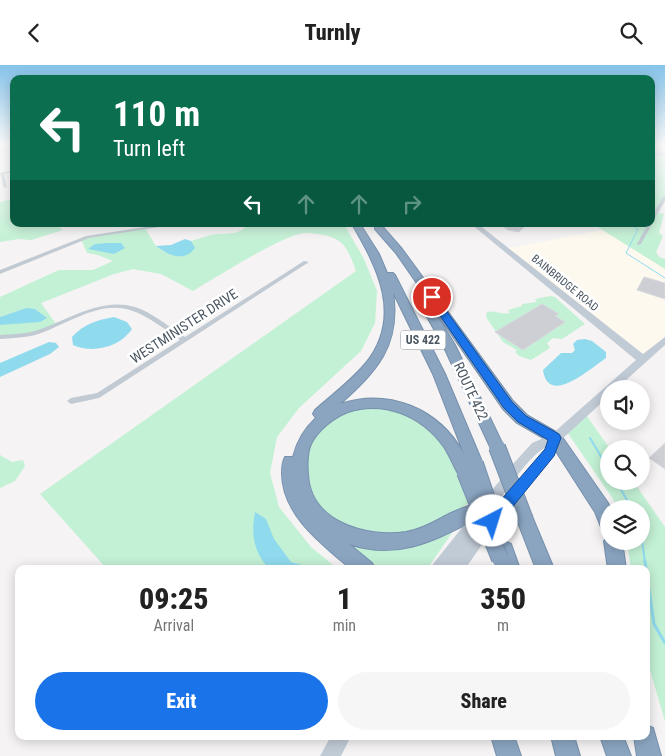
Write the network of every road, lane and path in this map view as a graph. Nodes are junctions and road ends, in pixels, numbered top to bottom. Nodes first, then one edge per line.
1 (2, 177) edge
2 (5, 187) dead end
3 (665, 197) edge
4 (655, 215) edge
5 (153, 227) edge
6 (358, 227) edge
7 (358, 227) edge
8 (378, 227) edge
9 (379, 227) edge
10 (478, 227) edge
11 (648, 227) edge
12 (639, 244) dead end
13 (306, 262) dead end
14 (0, 272) edge
15 (0, 337) edge
16 (185, 339) junction
17 (665, 341) edge
18 (642, 359) junction
19 (619, 380) edge
20 (600, 397) edge
21 (71, 401) dead end
22 (555, 438) junction
23 (470, 468) junction
24 (600, 505) edge
25 (486, 507) junction
26 (614, 550) edge
27 (505, 562) edge
28 (361, 565) edge
29 (441, 565) edge
30 (459, 565) edge
31 (543, 565) edge
32 (616, 565) edge
33 (340, 740) edge
34 (504, 740) edge
35 (563, 740) edge
36 (613, 740) edge
37 (646, 740) edge
38 (330, 756) edge
39 (510, 756) edge
40 (568, 756) edge
41 (619, 756) edge
42 (649, 756) edge

1 - 2 street
3 - 4 street
5 - 14 street
6 - 23 highway, ROUTE 422 / US 422
7 - 28 highway
8 - 31 highway, ROUTE 422 / US 422, bridge
9 - 22 highway
10 - 18 street, BAINBRIDGE ROAD
11 - 12 street
13 - 16 street, WESTMINISTER DRIVE
15 - 16 street
16 - 21 street, WESTMINISTER DRIVE
17 - 18 street
18 - 19 street
20 - 22 street
22 - 24 highway
22 - 25 street
22 - 30 street
23 - 25 highway
23 - 27 highway, bridge
25 - 29 street
26 - 32 highway
33 - 38 street
34 - 39 highway
35 - 40 highway
36 - 41 highway
37 - 42 highway

